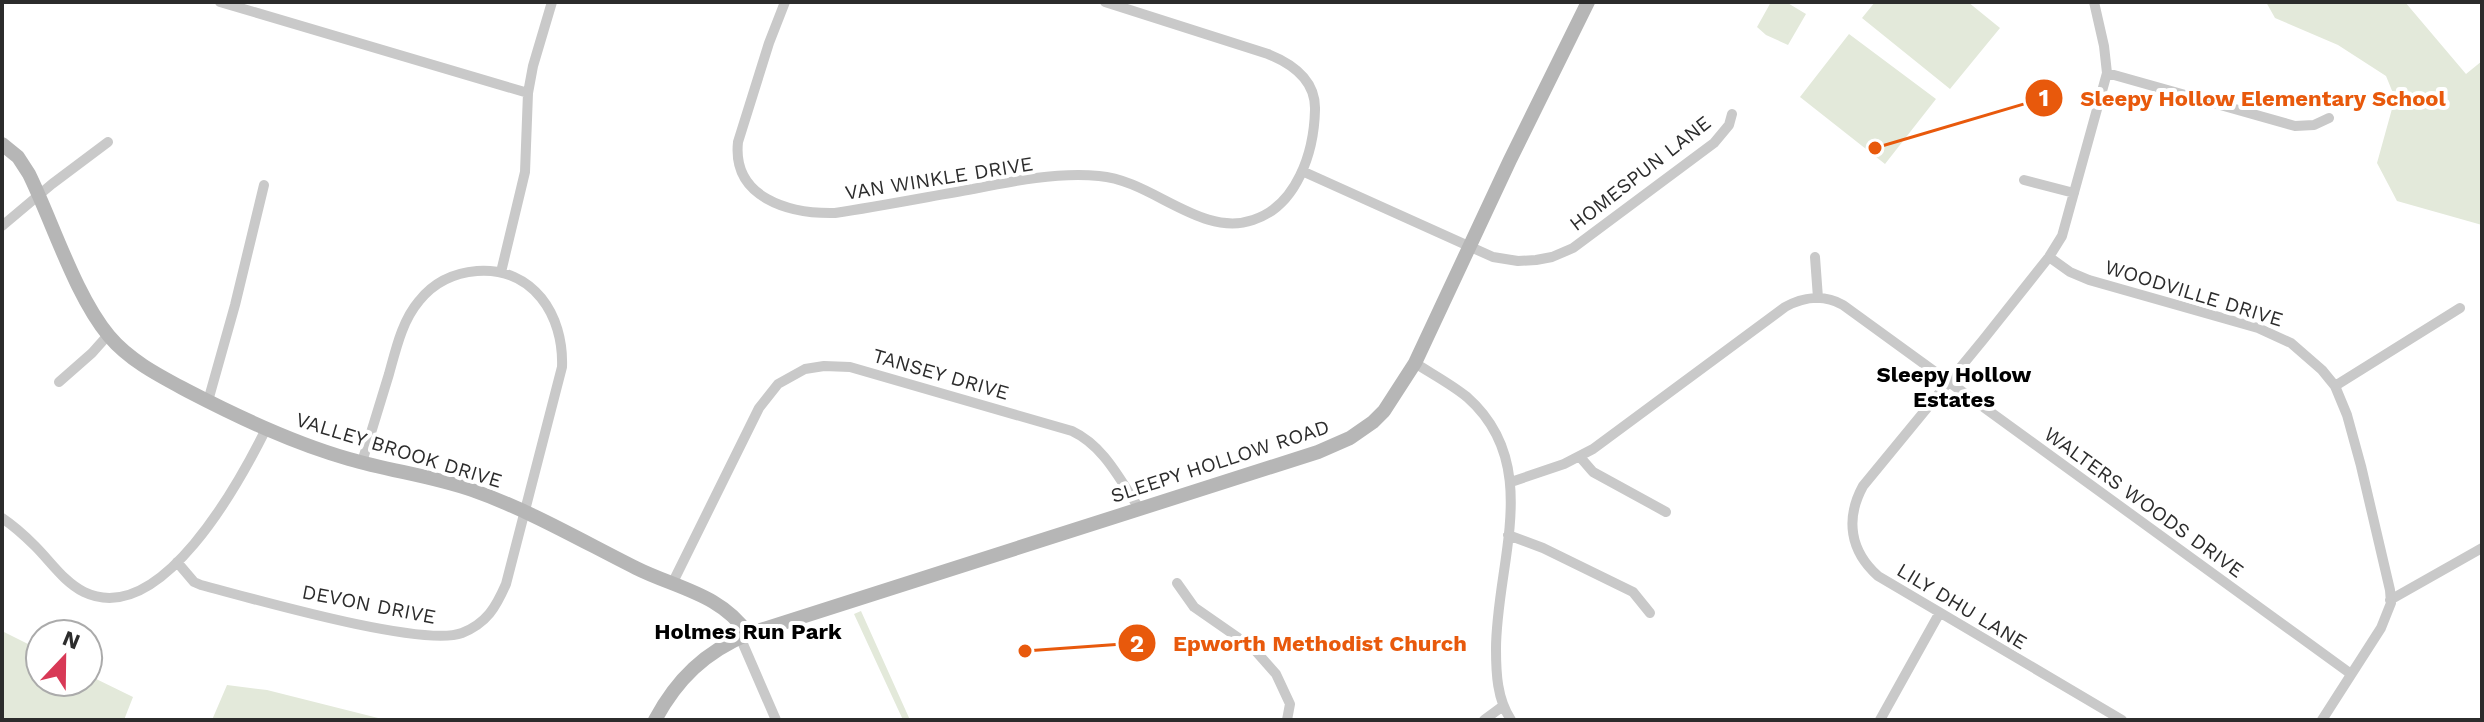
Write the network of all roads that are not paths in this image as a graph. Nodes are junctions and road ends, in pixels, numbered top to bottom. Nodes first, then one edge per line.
1 (220, 2) edge
2 (552, 2) edge
3 (785, 2) edge
4 (1105, 2) edge
5 (1588, 2) edge
6 (2094, 2) edge
7 (2107, 73) junction
8 (528, 93) junction
9 (1732, 114) dead end
10 (2329, 118) dead end
11 (108, 142) dead end
12 (2, 144) edge
13 (1302, 171) junction
14 (2024, 180) dead end
15 (264, 185) dead end
16 (2074, 193) junction
17 (40, 195) junction
18 (2, 226) edge
19 (1469, 246) junction
20 (1815, 257) dead end
21 (2049, 257) junction
22 (501, 272) junction
23 (1818, 298) junction
24 (2460, 308) dead end
25 (108, 335) junction
26 (1415, 363) junction
27 (1948, 381) junction
28 (59, 382) dead end
29 (2335, 386) junction
30 (208, 401) junction
31 (266, 429) junction
32 (1580, 457) junction
33 (362, 462) junction
34 (1511, 482) junction
35 (1139, 508) junction
36 (526, 511) junction
37 (1666, 512) dead end
38 (2, 518) edge
39 (1508, 535) junction
40 (2482, 548) edge
41 (177, 562) junction
42 (673, 582) junction
43 (1177, 583) dead end
44 (2390, 600) junction
45 (1650, 613) dead end
46 (1939, 614) junction
47 (744, 635) junction
48 (2351, 674) junction
49 (1503, 706) junction
50 (655, 720) edge
51 (776, 720) edge
52 (1287, 720) edge
53 (1484, 720) edge
54 (1511, 720) edge
55 (1880, 720) edge
56 (2122, 720) edge
57 (2322, 720) edge

1 - 8 street
2 - 8 street
3 - 13 street, VAN WINKLE DRIVE
4 - 13 street, VAN WINKLE DRIVE
5 - 19 main road, SLEEPY HOLLOW ROAD
6 - 7 street
7 - 10 street
7 - 16 street, LILY DHU LANE
8 - 22 street
9 - 19 street, HOMESPUN LANE
11 - 17 street
12 - 17 main road, VALLEY BROOK DRIVE
13 - 19 street
14 - 16 street
15 - 30 street
16 - 21 street, LILY DHU LANE
17 - 18 street
17 - 25 main road, VALLEY BROOK DRIVE
19 - 26 main road, SLEEPY HOLLOW ROAD
20 - 23 street
21 - 27 street, LILY DHU LANE
21 - 29 street, WOODVILLE DRIVE
22 - 33 street
22 - 36 street, DEVON DRIVE
23 - 27 street, WALTERS WOODS DRIVE
23 - 32 street
24 - 29 street
25 - 28 street
25 - 30 main road, VALLEY BROOK DRIVE
26 - 34 street
26 - 35 main road, SLEEPY HOLLOW ROAD
27 - 46 street, LILY DHU LANE
27 - 48 street, WALTERS WOODS DRIVE
29 - 44 street, WOODVILLE DRIVE
30 - 31 main road, VALLEY BROOK DRIVE
31 - 33 main road, VALLEY BROOK DRIVE
31 - 41 street
32 - 34 street
32 - 37 street
33 - 36 main road, VALLEY BROOK DRIVE
34 - 39 street
35 - 42 street, TANSEY DRIVE
35 - 47 main road, SLEEPY HOLLOW ROAD
36 - 41 street, DEVON DRIVE
36 - 42 main road, VALLEY BROOK DRIVE
38 - 41 street
39 - 45 street
39 - 49 street
40 - 44 street
42 - 47 main road, VALLEY BROOK DRIVE
43 - 52 street
44 - 48 street
46 - 55 street
46 - 56 street, LILY DHU LANE
47 - 50 main road, SLEEPY HOLLOW ROAD
47 - 51 street, VALLEY BROOK DRIVE
48 - 57 street
49 - 53 street
49 - 54 street

